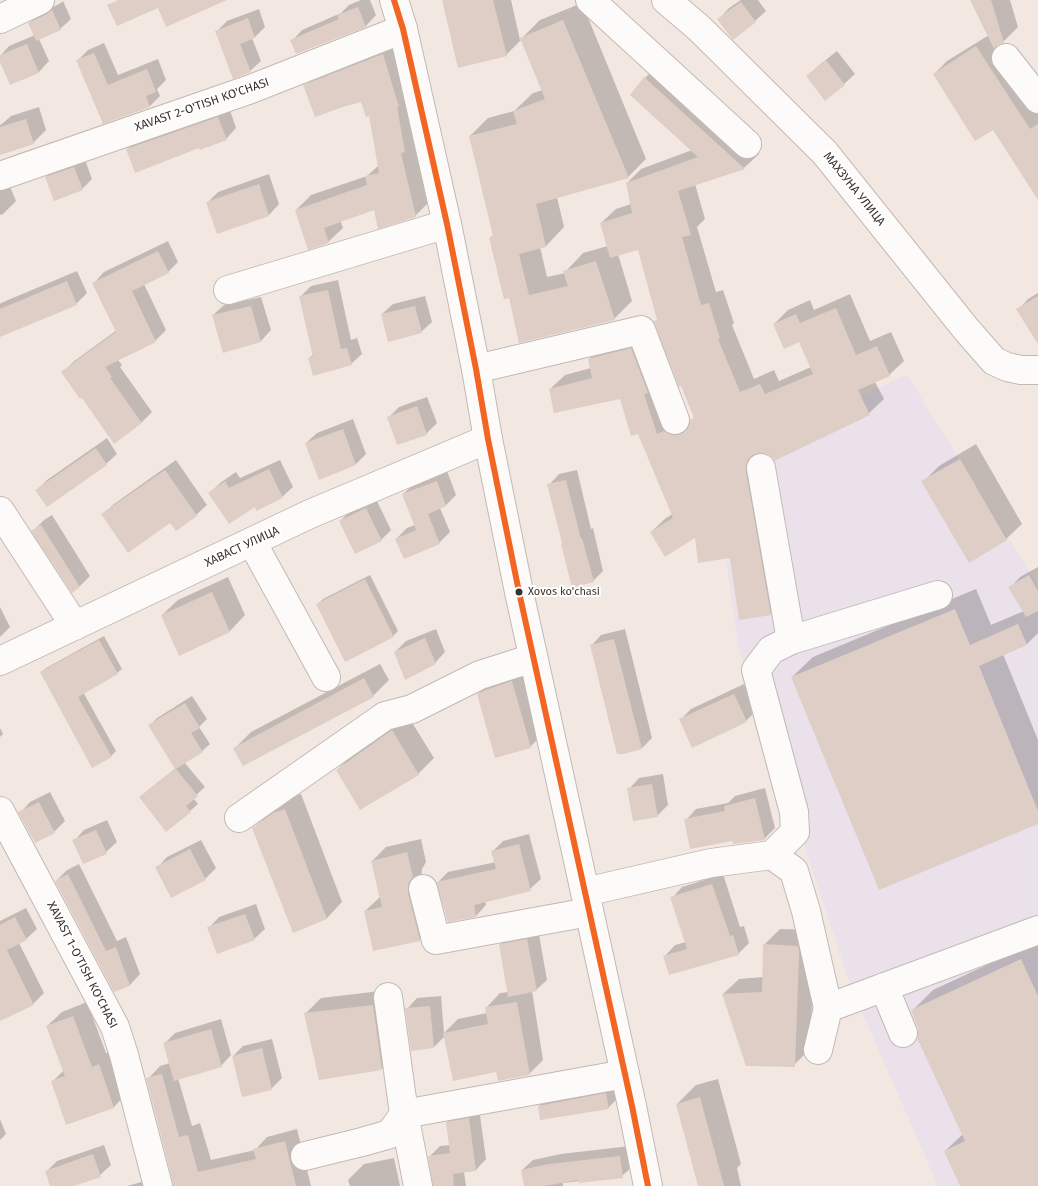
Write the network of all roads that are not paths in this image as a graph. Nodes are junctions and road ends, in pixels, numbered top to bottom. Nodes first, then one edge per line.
1 (40, 0) edge
2 (394, 0) edge
3 (400, 0) edge
4 (590, 0) edge
5 (666, 0) edge
6 (0, 20) edge
7 (403, 30) junction
8 (1006, 58) dead end
9 (1038, 99) edge
10 (747, 144) dead end
11 (0, 176) edge
12 (447, 224) junction
13 (228, 290) dead end
14 (476, 369) junction
15 (1038, 370) edge
16 (674, 420) dead end
17 (488, 439) junction
18 (761, 468) dead end
19 (0, 511) edge
20 (252, 542) junction
21 (938, 595) dead end
22 (75, 626) junction
23 (791, 640) junction
24 (533, 658) junction
25 (0, 661) edge
26 (326, 678) dead end
27 (0, 811) edge
28 (239, 818) dead end
29 (772, 855) junction
30 (423, 889) dead end
31 (587, 902) junction
32 (1038, 930) edge
33 (884, 987) junction
34 (388, 997) dead end
35 (828, 1008) junction
36 (903, 1033) dead end
37 (818, 1050) dead end
38 (625, 1074) junction
39 (404, 1114) junction
40 (305, 1156) dead end
41 (158, 1186) edge
42 (418, 1186) edge
43 (648, 1186) edge

1 - 6 street
2 - 7 street
3 - 7 street
4 - 10 street
5 - 15 street, МАХЗУНА УЛИЦА
7 - 11 street, XAVAST 2-O'TISH KO'CHASI
7 - 12 street
8 - 9 street
12 - 13 street
12 - 14 street
14 - 16 street
14 - 17 street
17 - 20 street, ХАВАСТ УЛИЦА
17 - 24 street
18 - 23 street
19 - 22 street
20 - 22 street, ХАВАСТ УЛИЦА
20 - 26 street
21 - 23 street
22 - 25 street, ХАВАСТ УЛИЦА
23 - 29 street
24 - 28 street
24 - 31 street
27 - 41 street, XAVAST 1-O'TISH KO'CHASI
29 - 31 street
29 - 35 street
30 - 31 street
31 - 38 street
32 - 33 street
33 - 35 street
33 - 36 street
34 - 39 street
35 - 37 street
38 - 39 street
38 - 43 street
39 - 40 street
39 - 42 street

